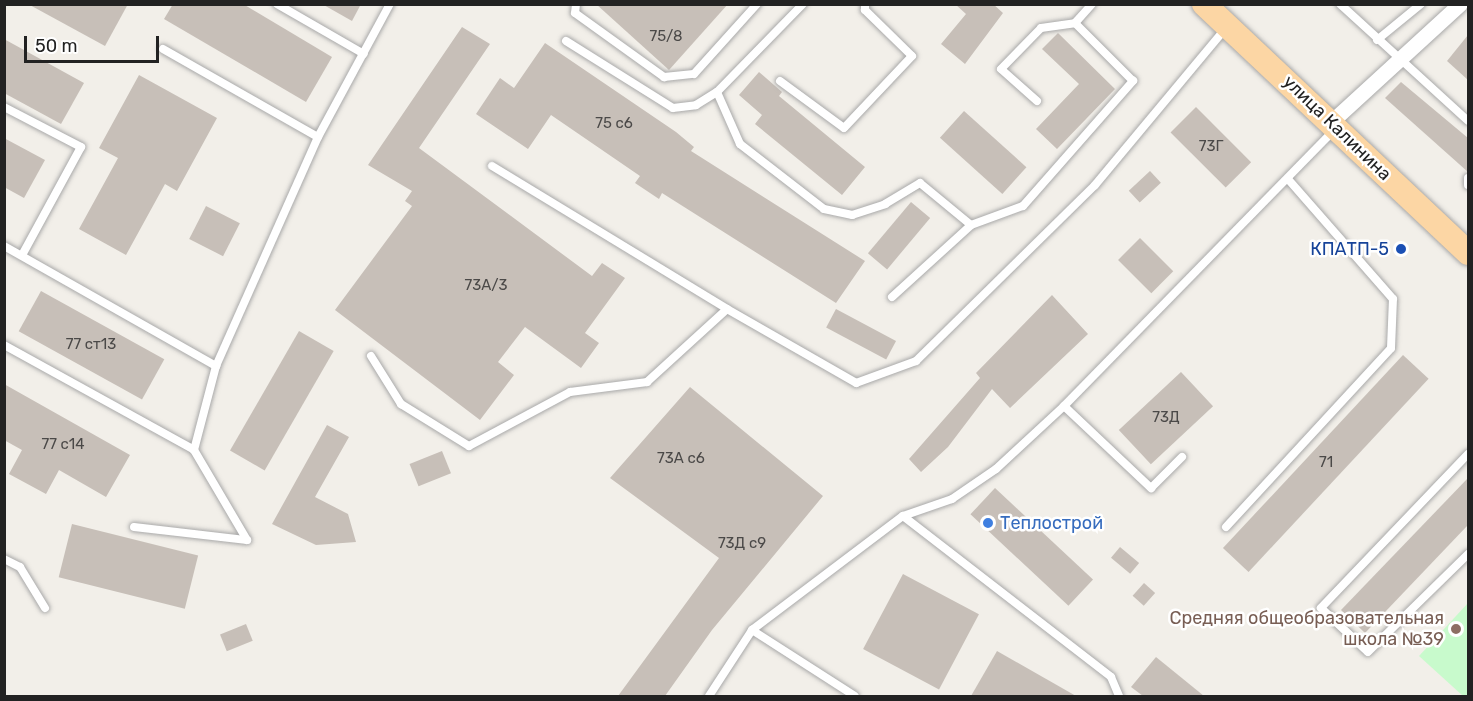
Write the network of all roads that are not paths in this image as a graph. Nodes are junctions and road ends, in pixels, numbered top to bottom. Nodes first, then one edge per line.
1 (277, 4) edge
2 (390, 4) edge
3 (576, 4) edge
4 (757, 4) edge
5 (803, 4) edge
6 (865, 4) edge
7 (1092, 4) edge
8 (1204, 4) edge
9 (1340, 4) edge
10 (1421, 4) edge
11 (1460, 4) edge
12 (1075, 23) junction
13 (1228, 26) junction
14 (1377, 40) junction
15 (566, 41) dead end
16 (163, 49) dead end
17 (364, 54) junction
18 (1402, 61) junction
19 (780, 81) dead end
20 (717, 92) junction
21 (1037, 100) dead end
22 (4, 107) edge
23 (1468, 121) edge
24 (1334, 125) junction
25 (318, 137) junction
26 (492, 166) dead end
27 (1468, 178) edge
28 (1289, 180) junction
29 (1468, 185) edge
30 (971, 225) junction
31 (4, 246) edge
32 (1468, 253) edge
33 (22, 255) junction
34 (892, 297) dead end
35 (727, 309) junction
36 (4, 345) edge
37 (371, 356) dead end
38 (216, 366) junction
39 (1064, 406) junction
40 (194, 450) junction
41 (1468, 454) edge
42 (1182, 457) dead end
43 (903, 516) junction
44 (134, 527) dead end
45 (1226, 527) dead end
46 (1468, 554) edge
47 (4, 560) edge
48 (45, 608) dead end
49 (752, 630) junction
50 (709, 696) edge
51 (855, 696) edge
52 (1119, 696) edge

1 - 17 lane
2 - 17 lane
3 - 4 lane
5 - 20 lane
6 - 19 lane
7 - 12 lane
8 - 13 main road, улица Калинина
9 - 14 lane
10 - 14 lane
11 - 18 street
12 - 21 lane
12 - 30 lane
13 - 24 main road, улица Калинина
13 - 35 lane
14 - 18 lane
15 - 20 lane
16 - 25 lane
17 - 25 lane
18 - 23 lane
18 - 24 street
20 - 30 lane
22 - 33 lane
24 - 28 lane
24 - 32 main road, улица Калинина
25 - 38 lane
26 - 35 lane
27 - 29 lane
28 - 39 lane
28 - 45 lane
30 - 34 lane
31 - 33 lane
33 - 38 lane
35 - 37 lane
36 - 40 lane
38 - 40 lane
39 - 42 lane
39 - 43 lane
40 - 44 lane
41 - 46 lane
43 - 49 lane
43 - 52 lane
47 - 48 lane
49 - 50 lane
49 - 51 lane

